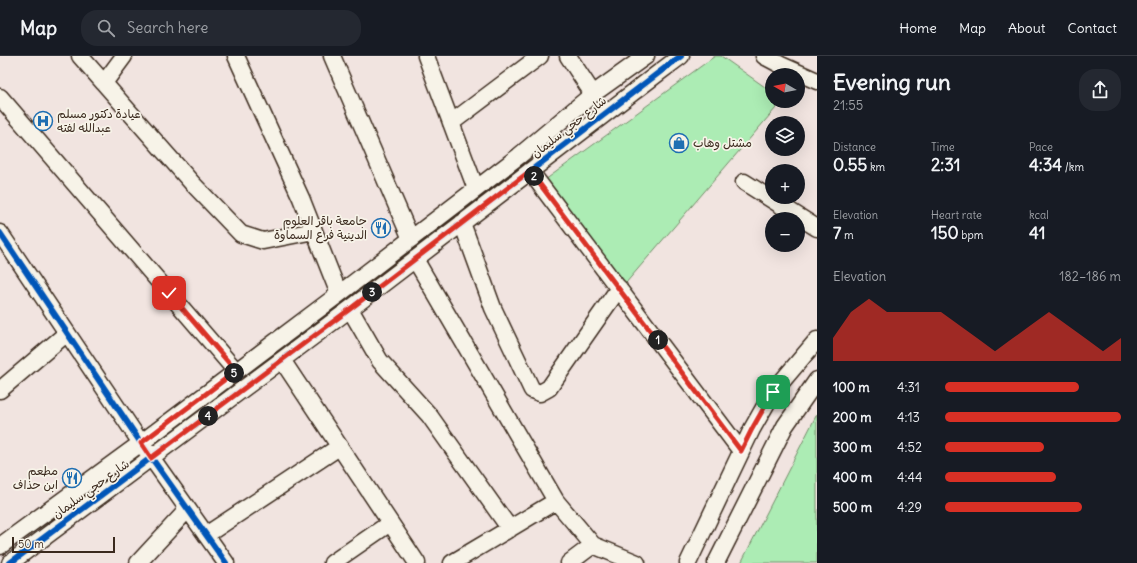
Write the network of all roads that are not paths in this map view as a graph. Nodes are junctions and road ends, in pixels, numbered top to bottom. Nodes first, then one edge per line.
1 (80, 56) edge
2 (124, 56) edge
3 (236, 56) edge
4 (332, 56) edge
5 (426, 56) edge
6 (540, 56) edge
7 (568, 56) edge
8 (646, 56) edge
9 (682, 56) edge
10 (764, 56) edge
11 (783, 60) edge
12 (817, 81) edge
13 (104, 83) junction
14 (593, 94) junction
15 (0, 97) edge
16 (451, 123) junction
17 (530, 171) junction
18 (744, 182) dead end
19 (476, 190) junction
20 (462, 223) junction
21 (817, 228) edge
22 (314, 231) junction
23 (0, 233) edge
24 (411, 239) junction
25 (415, 259) junction
26 (619, 288) junction
27 (339, 294) junction
28 (350, 309) junction
29 (67, 333) junction
30 (817, 340) edge
31 (282, 360) junction
32 (236, 371) junction
33 (817, 380) edge
34 (0, 390) edge
35 (141, 443) junction
36 (339, 447) junction
37 (741, 451) junction
38 (151, 458) junction
39 (556, 501) junction
40 (188, 509) junction
41 (390, 523) junction
42 (510, 529) junction
43 (206, 535) junction
44 (593, 545) junction
45 (0, 546) edge
46 (10, 563) edge
47 (138, 563) edge
48 (226, 563) edge
49 (332, 563) edge
50 (417, 563) edge
51 (452, 563) edge
52 (569, 563) edge
53 (638, 563) edge
54 (688, 563) edge
55 (716, 563) edge

1 - 13 street
2 - 13 street
3 - 22 street
4 - 24 street
5 - 16 street
6 - 16 street
7 - 14 street
8 - 14 street, شارع حجي سليمان
9 - 17 street, شارع حجي سليمان
10 - 11 street
11 - 12 street
13 - 22 street
14 - 19 street, شارع حجي سليمان
15 - 32 street
16 - 19 street
17 - 20 street, شارع حجي سليمان
17 - 26 street
18 - 21 street
19 - 24 street, شارع حجي سليمان
20 - 25 street, شارع حجي سليمان
20 - 26 street
22 - 27 street
23 - 29 street
24 - 27 street, شارع حجي سليمان
25 - 28 street, شارع حجي سليمان
25 - 39 street
26 - 37 street
27 - 32 street, شارع حجي سليمان
28 - 31 street, شارع حجي سليمان
28 - 42 street
29 - 34 street
29 - 35 street
30 - 37 street
31 - 36 street
31 - 38 street, شارع حجي سليمان
32 - 35 street, شارع حجي سليمان
33 - 55 street
35 - 38 street
35 - 45 street, شارع حجي سليمان
36 - 41 street
36 - 43 street
37 - 54 street
38 - 40 street
38 - 46 street, شارع حجي سليمان
39 - 42 street
39 - 44 street
40 - 43 street
40 - 47 street
41 - 49 street
41 - 50 street
42 - 51 street
43 - 48 street
44 - 52 street
44 - 53 street

